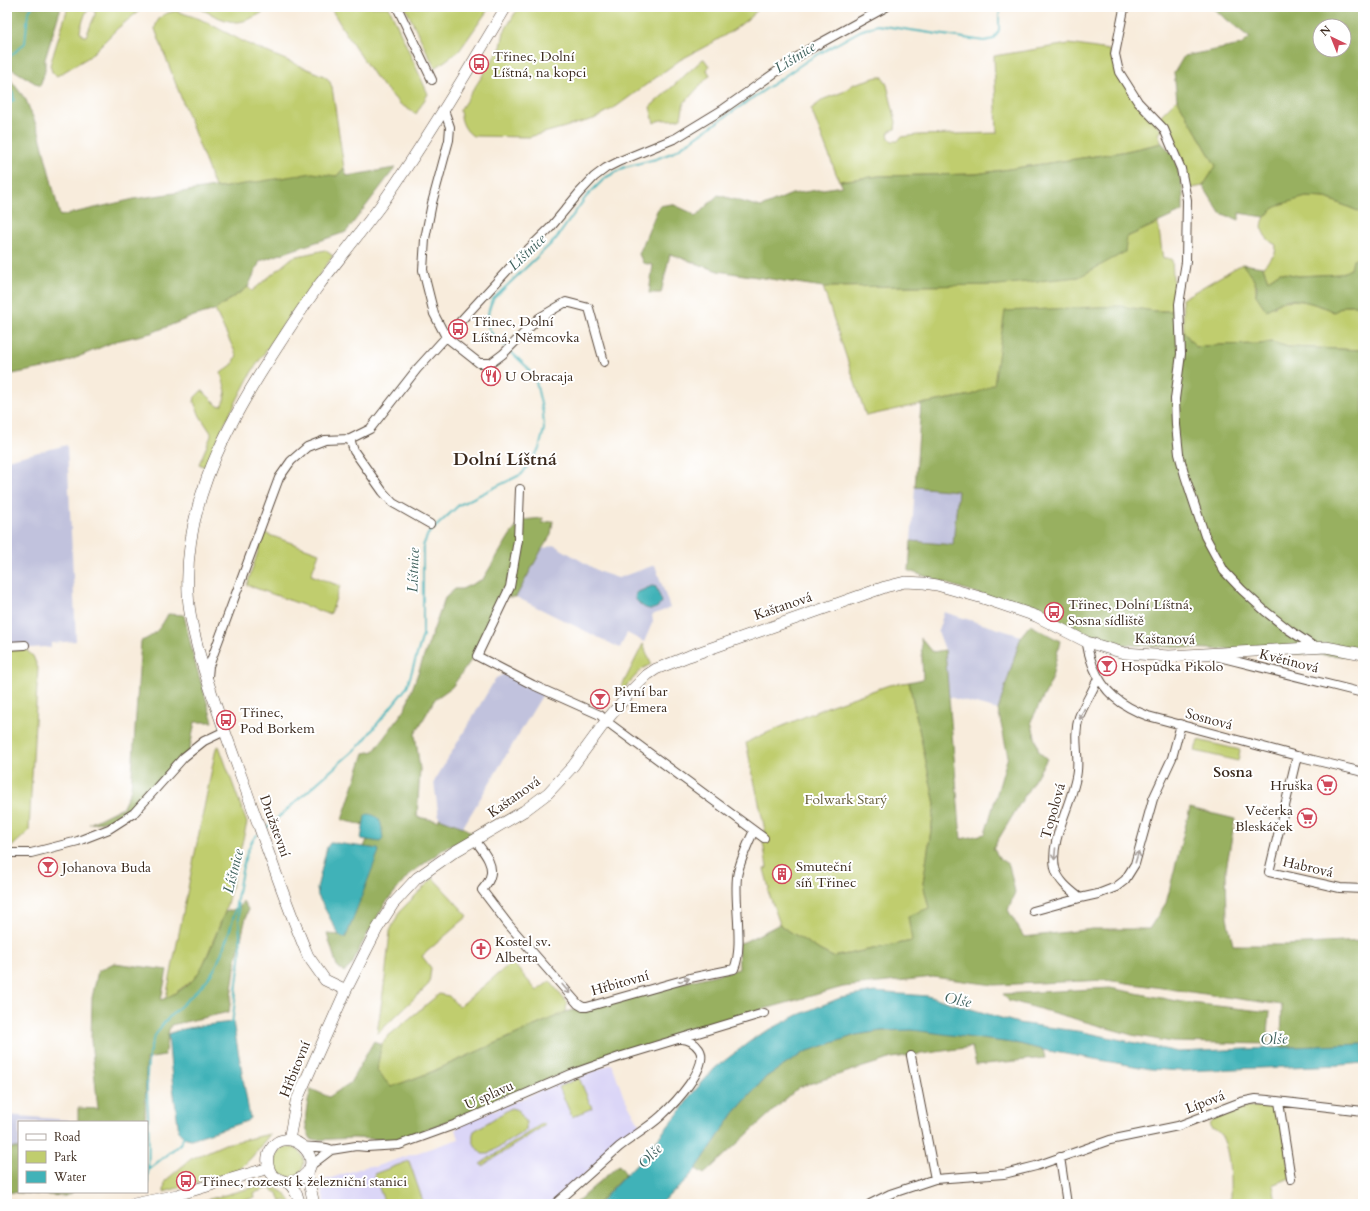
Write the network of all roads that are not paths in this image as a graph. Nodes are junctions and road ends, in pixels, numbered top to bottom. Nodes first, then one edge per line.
1 (397, 7) edge
2 (506, 7) edge
3 (886, 7) edge
4 (1122, 7) edge
5 (432, 80) dead end
6 (444, 110) junction
7 (446, 337) junction
8 (604, 362) dead end
9 (350, 439) junction
10 (520, 489) dead end
11 (430, 524) dead end
12 (1087, 642) junction
13 (24, 645) dead end
14 (7, 646) edge
15 (1316, 648) junction
16 (1208, 654) junction
17 (1363, 654) edge
18 (1098, 678) junction
19 (208, 683) junction
20 (1363, 693) edge
21 (606, 721) junction
22 (1181, 724) junction
23 (225, 731) junction
24 (1297, 756) junction
25 (1363, 772) edge
26 (754, 831) junction
27 (764, 838) dead end
28 (475, 840) junction
29 (7, 853) edge
30 (1363, 889) edge
31 (1080, 898) junction
32 (1033, 911) dead end
33 (346, 990) junction
34 (764, 1013) dead end
35 (680, 1039) junction
36 (911, 1056) dead end
37 (1279, 1102) junction
38 (1362, 1111) edge
39 (289, 1140) junction
40 (303, 1146) junction
41 (331, 1150) junction
42 (1060, 1157) junction
43 (269, 1168) junction
44 (308, 1170) junction
45 (935, 1179) junction
46 (1291, 1179) dead end
47 (288, 1184) junction
48 (135, 1204) edge
49 (300, 1204) edge
50 (314, 1204) edge
51 (555, 1204) edge
52 (870, 1204) edge
53 (1067, 1204) edge

1 - 5 street
2 - 6 street, Družstevní
3 - 7 street
4 - 15 street
6 - 7 street
6 - 19 street, Družstevní
7 - 8 street
7 - 9 street
9 - 11 street
9 - 19 street
10 - 21 street
12 - 16 street, Kaštanová
12 - 18 street, Sosnová
12 - 21 street, Kaštanová
13 - 14 street
15 - 16 street, Kaštanová
15 - 17 street, Kaštanová
16 - 20 street, Květinová
18 - 22 street, Sosnová
18 -> 31 street, Topolová
19 - 23 street, Družstevní
21 - 26 street
21 - 28 street, Kaštanová
22 - 24 street, Sosnová
31 -> 22 street
23 - 29 street
23 - 33 street, Družstevní
24 - 25 street, Sosnová
24 - 30 street, Habrová
26 - 27 street
28 -> 26 street, Hřbitovní
28 - 33 street, Kaštanová
31 - 32 street
33 - 39 street, Hřbitovní
34 - 35 street, U splavu
35 - 41 street, U splavu
35 - 51 street
36 - 45 street
37 - 38 street, Lípová
37 - 42 street, Lípová
37 - 46 street
39 - 40 street
39 - 43 street
40 - 41 street
40 - 44 street
41 - 44 street, U splavu
42 - 45 street, Lípová
42 - 53 street
43 - 47 street
43 - 48 street
44 - 47 street
44 - 50 street
45 - 52 street, Lípová
47 - 49 street

